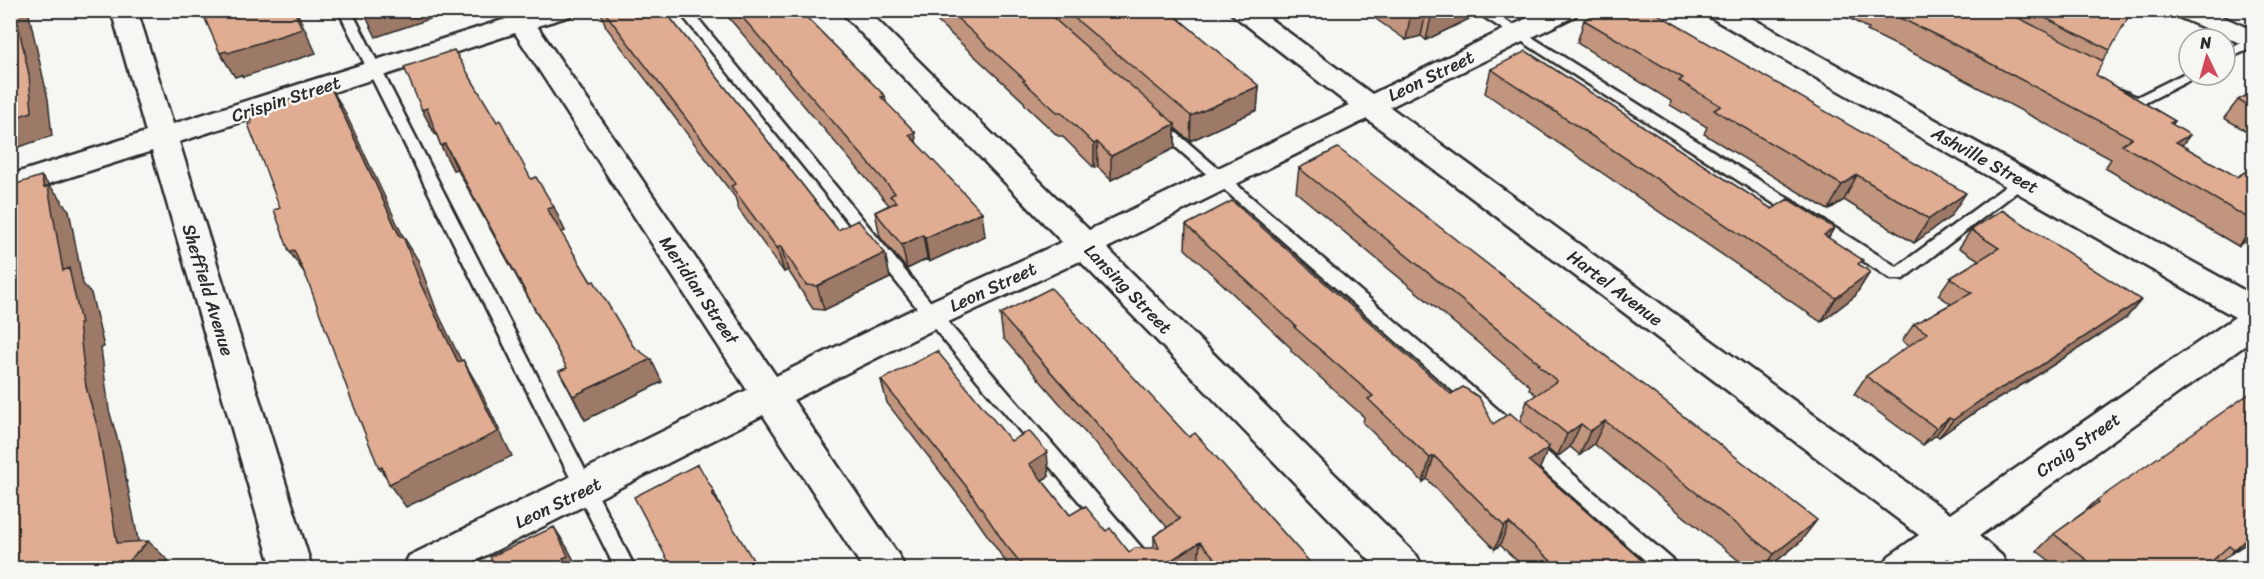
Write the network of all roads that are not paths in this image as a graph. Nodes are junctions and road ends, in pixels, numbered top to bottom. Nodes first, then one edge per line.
1 (124, 10) edge
2 (344, 10) edge
3 (561, 10) edge
4 (684, 10) edge
5 (852, 10) edge
6 (1240, 10) edge
7 (1479, 10) edge
8 (1566, 10) edge
9 (1716, 10) edge
10 (2185, 10) edge
11 (517, 17) edge
12 (1516, 34) junction
13 (2253, 41) edge
14 (2237, 50) edge
15 (375, 71) junction
16 (2177, 81) edge
17 (2106, 87) edge
18 (1369, 106) junction
19 (1141, 110) edge
20 (163, 138) junction
21 (1220, 178) junction
22 (2023, 181) junction
23 (10, 186) edge
24 (1085, 245) junction
25 (2253, 312) edge
26 (932, 315) junction
27 (2253, 321) edge
28 (771, 397) junction
29 (586, 489) junction
30 (1950, 536) junction
31 (292, 568) edge
32 (423, 568) edge
33 (625, 568) edge
34 (885, 568) edge
35 (1147, 568) edge
36 (1402, 568) edge
37 (1668, 568) edge
38 (1903, 568) edge
39 (1988, 568) edge

1 - 20 street, Sheffield Avenue
2 - 15 lane
3 - 11 street, Crispin Street
4 - 26 lane
5 - 24 street, Lansing Street
6 - 18 street, Hartel Avenue
7 - 12 lane
8 - 12 street, Leon Street
9 - 22 street, Ashville Street
10 - 13 street
11 - 15 street, Crispin Street
11 - 28 street, Meridian Street
12 - 18 street, Leon Street
12 - 22 lane
13 - 14 lane
15 - 20 street, Crispin Street
15 - 29 lane
16 - 17 lane
18 - 21 street, Leon Street
18 - 30 street, Hartel Avenue
19 - 21 lane
20 - 23 street, Crispin Street
20 - 31 street, Sheffield Avenue
21 - 24 street, Leon Street
21 - 37 lane
22 - 25 street, Ashville Street
24 - 26 street, Leon Street
24 - 36 street, Lansing Street
26 - 28 street, Leon Street
26 - 35 lane
27 - 30 street, Craig Street
28 - 29 street, Leon Street
28 - 34 street, Meridian Street
29 - 32 street, Leon Street
29 - 33 lane
30 - 38 street, Craig Street
30 - 39 street, Hartel Avenue

